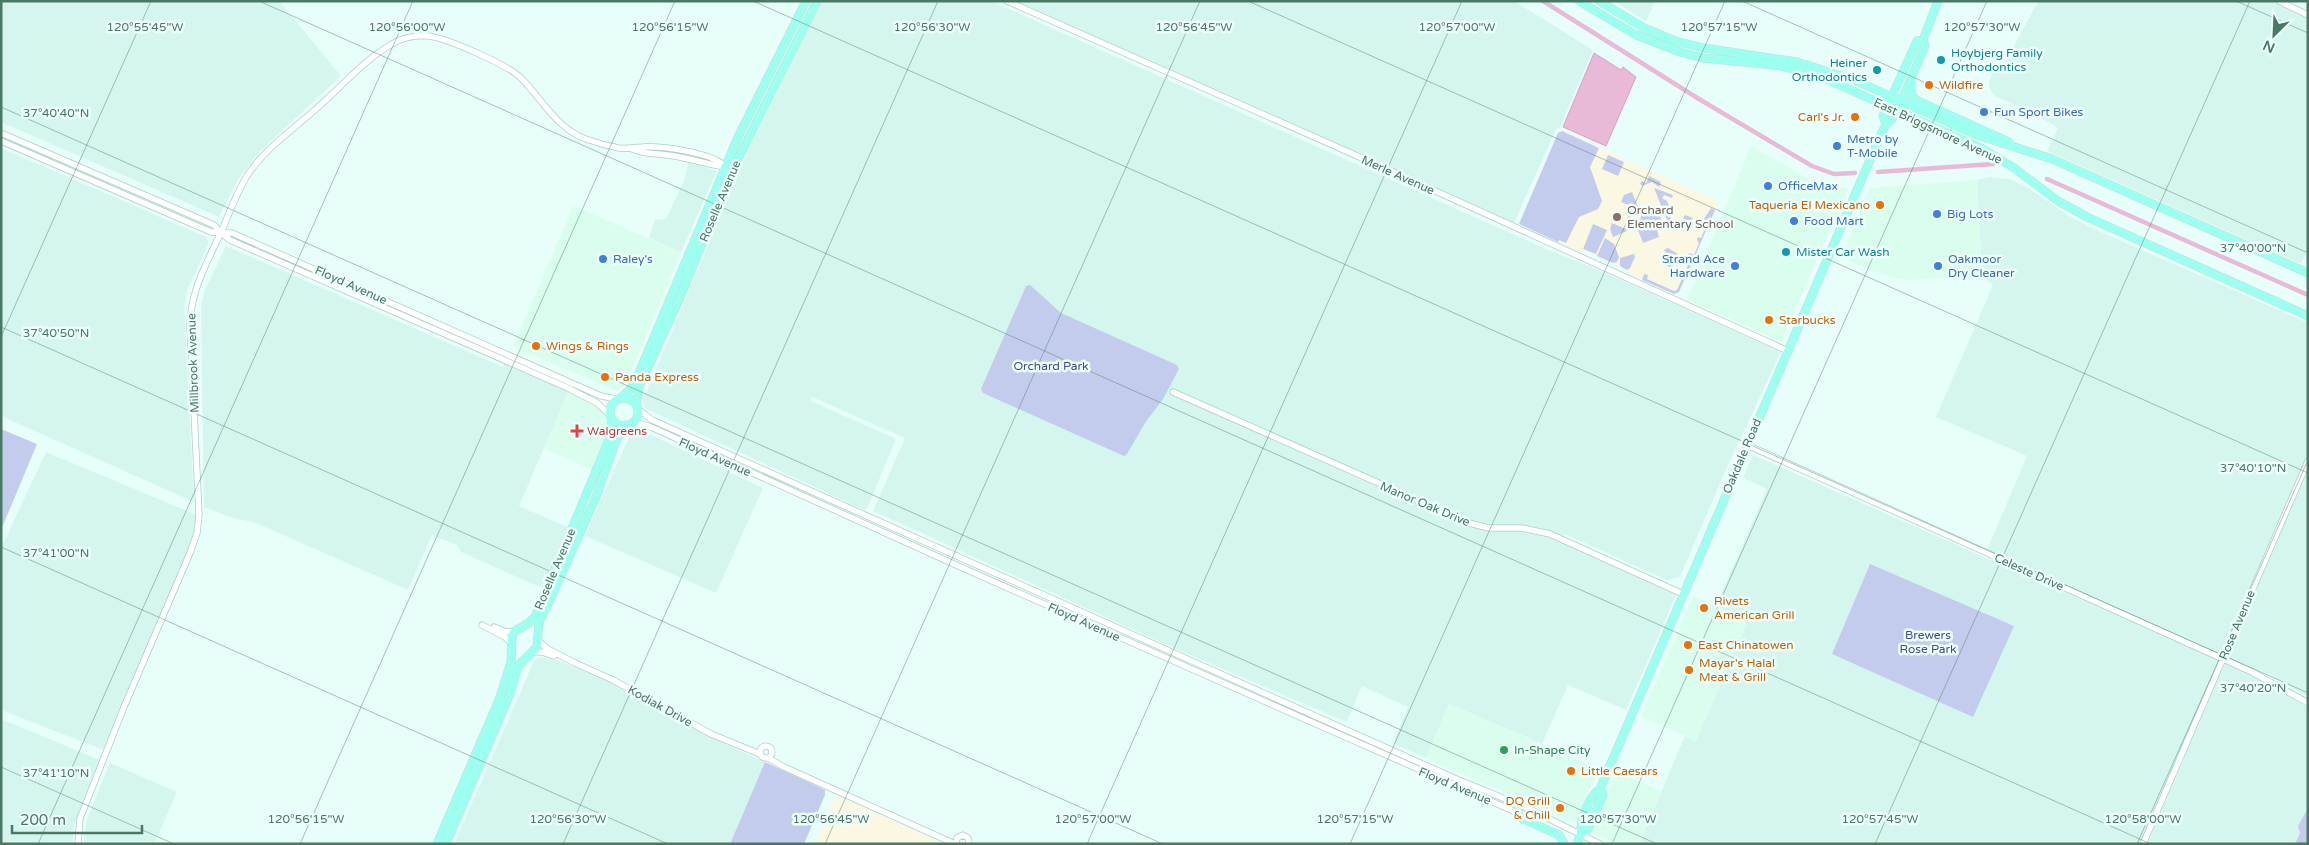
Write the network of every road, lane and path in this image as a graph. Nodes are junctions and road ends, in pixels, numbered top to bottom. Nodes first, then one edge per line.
1 (806, 1) edge
2 (817, 1) edge
3 (1007, 1) edge
4 (1579, 1) edge
5 (1599, 1) edge
6 (1938, 1) edge
7 (2280, 1) edge
8 (2308, 15) edge
9 (1923, 40) junction
10 (1912, 78) junction
11 (1891, 98) junction
12 (1901, 102) junction
13 (1887, 107) junction
14 (1897, 111) junction
15 (1886, 124) junction
16 (1, 132) edge
17 (1, 141) edge
18 (2029, 151) junction
19 (729, 168) junction
20 (221, 233) junction
21 (2308, 273) edge
22 (2308, 315) edge
23 (475, 348) junction
24 (1788, 350) junction
25 (516, 357) junction
26 (540, 376) junction
27 (570, 382) junction
28 (1173, 392) dead end
29 (619, 398) junction
30 (637, 407) junction
31 (611, 418) junction
32 (628, 425) junction
33 (1747, 445) junction
34 (2308, 462) edge
35 (1683, 594) junction
36 (518, 630) junction
37 (538, 638) junction
38 (511, 645) junction
39 (532, 653) junction
40 (2222, 659) junction
41 (575, 664) junction
42 (2308, 703) edge
43 (746, 748) junction
44 (762, 748) junction
45 (771, 751) junction
46 (760, 754) junction
47 (768, 758) junction
48 (790, 769) junction
49 (1520, 814) junction
50 (1540, 815) junction
51 (1582, 834) junction
52 (937, 835) junction
53 (958, 836) junction
54 (970, 843) edge
55 (78, 844) edge
56 (437, 844) edge
57 (446, 844) edge
58 (955, 844) edge
59 (1564, 844) edge
60 (1577, 844) edge
61 (1600, 844) edge
62 (2143, 844) edge

1 - 19 main road, Roselle Avenue
2 - 19 main road, Roselle Avenue
3 - 24 street, Merle Avenue
4 - 13 main road, East Briggsmore Avenue
5 - 11 main road, East Briggsmore Avenue
6 - 9 main road, Oakdale Road
7 - 8 street
9 - 10 main road, Oakdale Road
9 - 11 main road, Oakdale Road
10 - 12 main road, Oakdale Road
10 - 18 main road
11 - 12 main road, East Briggsmore Avenue
11 - 13 main road, Oakdale Road
12 - 14 main road, Oakdale Road
12 - 18 main road, East Briggsmore Avenue
13 - 14 main road, East Briggsmore Avenue
13 - 15 main road, Oakdale Road
14 - 15 main road, Oakdale Road
14 - 22 main road, East Briggsmore Avenue
15 - 24 main road, Oakdale Road
16 - 20 street, Floyd Avenue
17 - 20 street, Floyd Avenue
18 - 21 main road, East Briggsmore Avenue
19 - 20 street, Millbrook Avenue
19 - 29 main road, Roselle Avenue
19 - 30 main road, Roselle Avenue
20 - 23 street, Floyd Avenue
20 - 25 street, Floyd Avenue
20 - 55 street, Millbrook Avenue
23 - 25 street
23 - 26 street, Floyd Avenue
24 - 33 main road, Oakdale Road
25 - 27 street, Floyd Avenue
26 - 27 street
26 - 31 street, Floyd Avenue
27 - 29 street, Floyd Avenue
28 - 35 street, Manor Oak Drive
29 - 30 main road
29 - 31 main road
30 - 32 main road
30 - 50 street, Floyd Avenue
31 - 32 main road
31 - 36 main road, Roselle Avenue
32 - 37 main road, Roselle Avenue
32 - 49 street, Floyd Avenue
33 - 35 main road, Oakdale Road
33 - 40 street, Celeste Drive
34 - 40 street, Rose Avenue
35 - 51 main road, Oakdale Road
36 - 37 main road
36 - 38 main road
36 - 38 street
37 - 39 main road
37 - 41 street, Kodiak Drive
38 - 39 main road
38 - 56 main road
39 - 41 street, Kodiak Drive
39 - 57 main road
40 - 42 street, Celeste Drive
40 - 62 street, Rose Avenue
41 - 43 street, Kodiak Drive
43 - 44 street, Kodiak Drive
43 - 46 street, Kodiak Drive
44 - 45 street
44 - 46 street
45 - 47 street
45 - 48 street
46 - 47 street
47 - 48 street
48 - 52 street
49 - 50 street, Floyd Avenue
49 - 59 main road
50 - 51 street, Floyd Avenue
51 - 60 main road, Oakdale Road
51 - 61 street, Floyd Avenue
52 - 53 street
52 - 58 street
53 - 54 street
53 - 58 street

